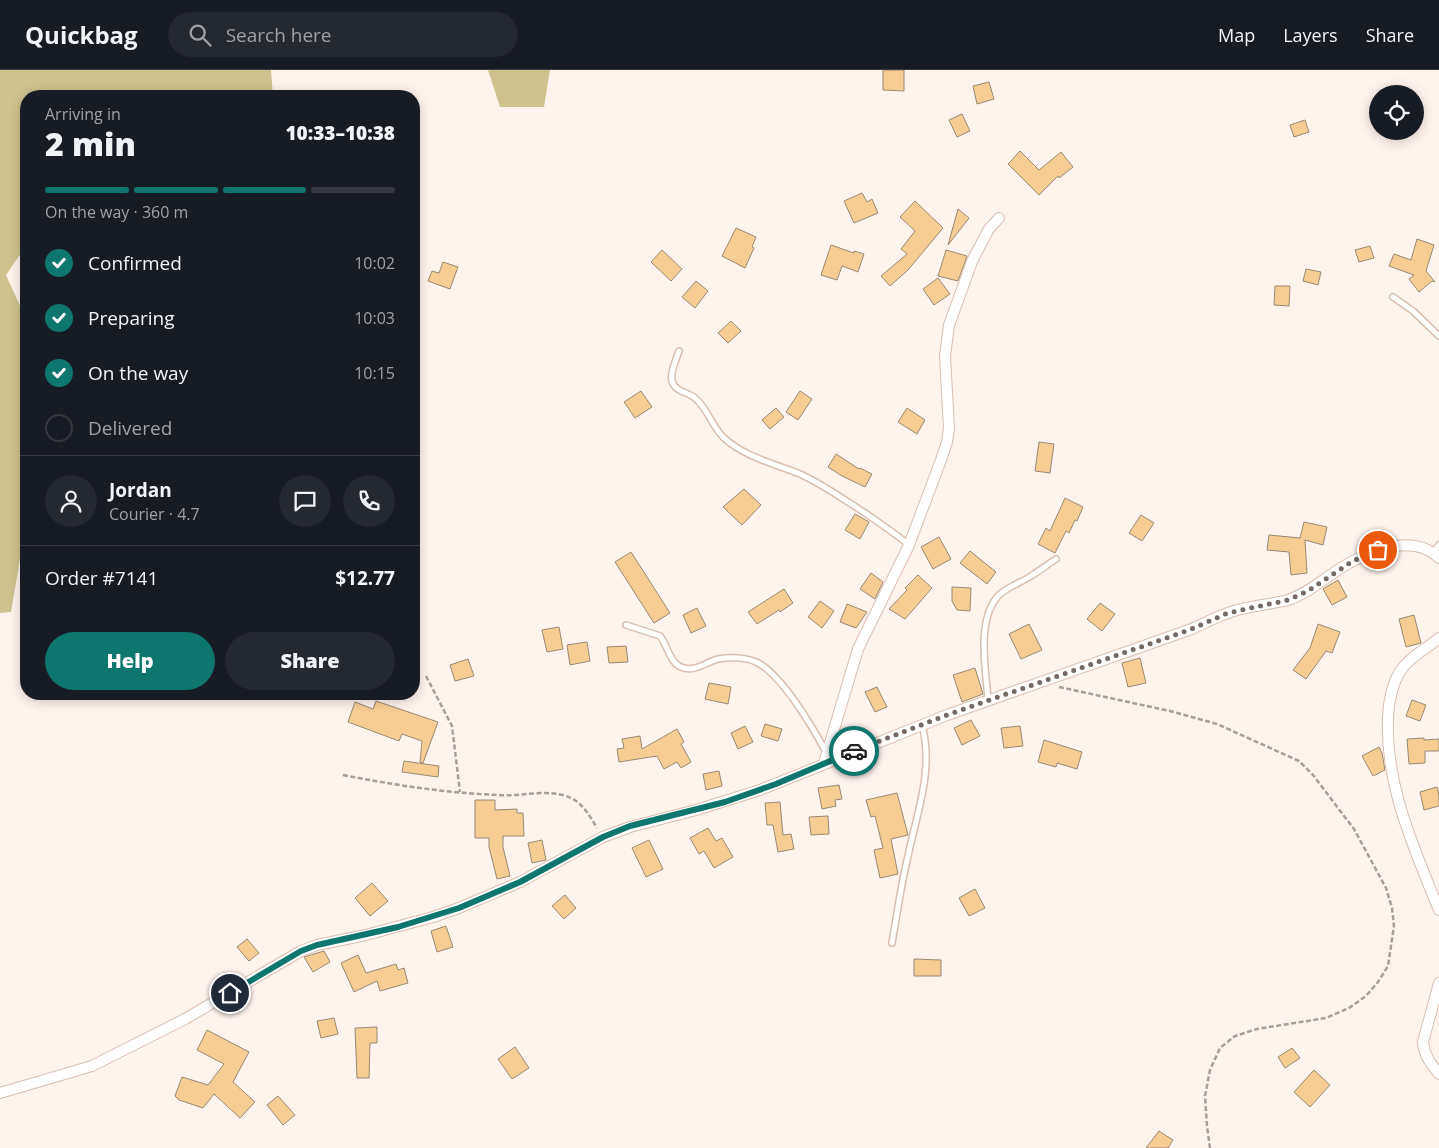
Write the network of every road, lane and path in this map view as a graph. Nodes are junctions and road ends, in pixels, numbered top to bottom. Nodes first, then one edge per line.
1 (999, 218) dead end
2 (1393, 297) dead end
3 (1439, 336) edge
4 (679, 352) dead end
5 (908, 545) junction
6 (1437, 552) edge
7 (1056, 559) dead end
8 (626, 625) dead end
9 (1439, 638) edge
10 (426, 676) dead end
11 (1041, 682) junction
12 (988, 700) junction
13 (922, 725) junction
14 (827, 753) junction
15 (824, 764) junction
16 (343, 775) dead end
17 (460, 793) junction
18 (603, 837) junction
19 (1439, 910) edge
20 (892, 942) dead end
21 (1439, 983) edge
22 (1439, 1074) edge
23 (0, 1093) edge
24 (1210, 1148) edge

1 - 5 street
2 - 3 lane
4 - 5 lane
5 - 14 street
6 - 11 street
7 - 12 lane
8 - 14 lane
9 - 19 street
10 - 17 path
11 - 12 street
11 - 24 path
12 - 13 street
13 - 15 street
13 - 20 lane
14 - 15 street
15 - 18 street
16 - 17 path
17 - 18 path
18 - 23 street
21 - 22 street

